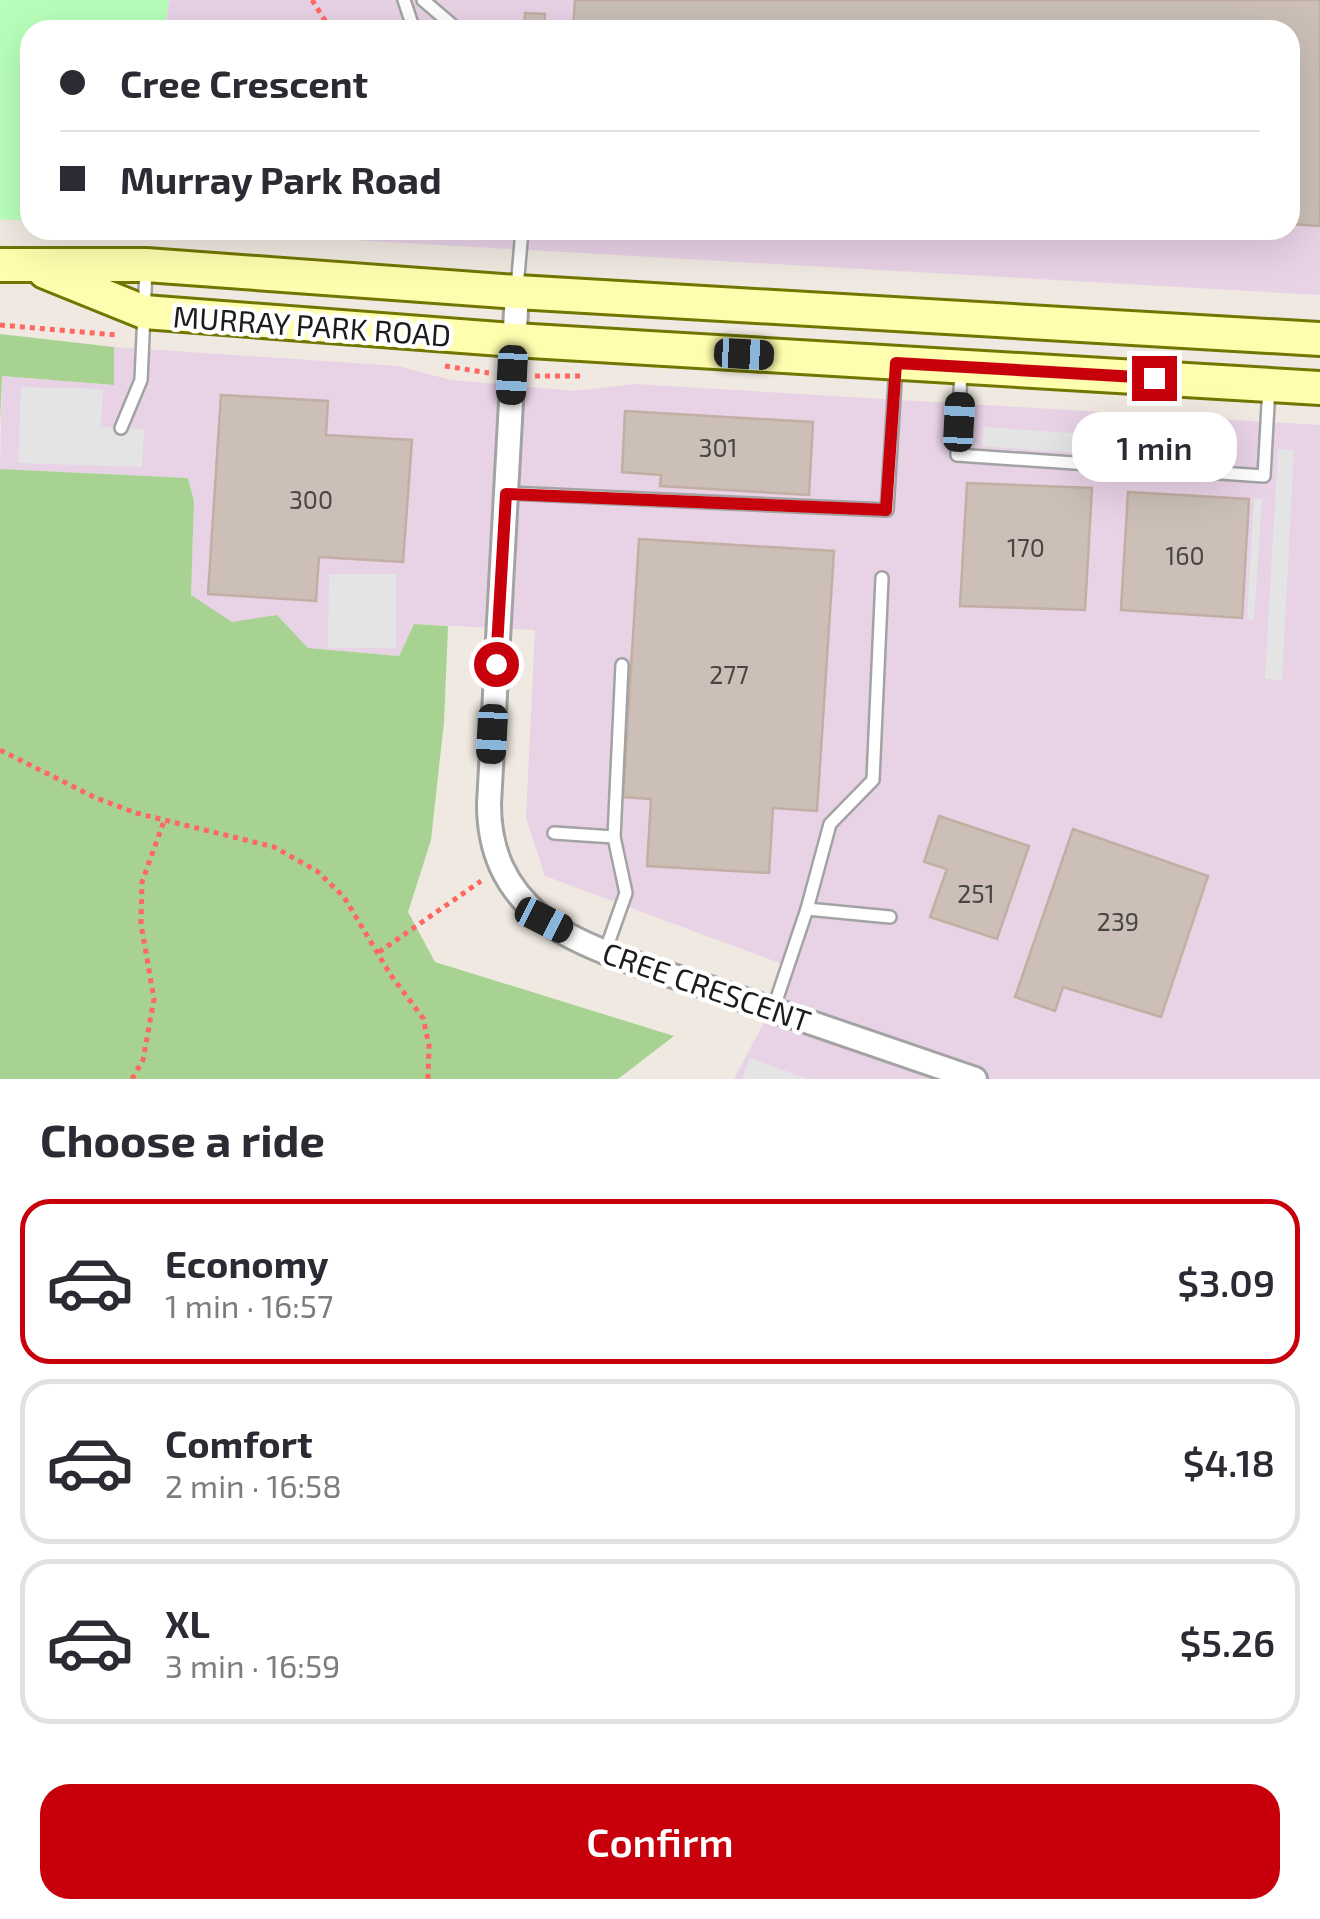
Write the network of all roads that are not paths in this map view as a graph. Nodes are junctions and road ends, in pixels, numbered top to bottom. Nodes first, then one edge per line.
1 (424, 0) edge
2 (447, 20) edge
3 (521, 240) edge
4 (146, 265) junction
5 (16, 266) edge
6 (517, 292) junction
7 (144, 312) junction
8 (1320, 339) edge
9 (514, 340) junction
10 (896, 363) junction
11 (962, 367) junction
12 (1269, 385) junction
13 (1320, 388) edge
14 (121, 428) dead end
15 (506, 494) junction
16 (882, 578) dead end
17 (622, 664) dead end
18 (554, 833) dead end
19 (614, 837) junction
20 (808, 909) junction
21 (890, 917) dead end
22 (605, 952) junction
23 (773, 1010) junction
24 (976, 1079) edge

1 - 2 lane
3 - 6 lane
4 - 5 street, MURRAY PARK ROAD
4 - 6 street, MURRAY PARK ROAD
4 - 7 lane
5 - 7 street, MURRAY PARK ROAD
6 - 8 street, MURRAY PARK ROAD
6 - 9 street, CREE CRESCENT
7 - 9 street, MURRAY PARK ROAD
7 - 14 lane
9 - 10 street, MURRAY PARK ROAD
9 - 15 street, CREE CRESCENT
10 - 11 street, MURRAY PARK ROAD
10 - 15 lane
11 - 12 street, MURRAY PARK ROAD
11 - 12 lane
12 - 13 street, MURRAY PARK ROAD
15 - 22 street, CREE CRESCENT
16 - 20 lane
17 - 19 lane
18 - 19 lane
19 - 22 lane
20 - 21 lane
20 - 23 lane
22 - 23 street, CREE CRESCENT
23 - 24 street, CREE CRESCENT

